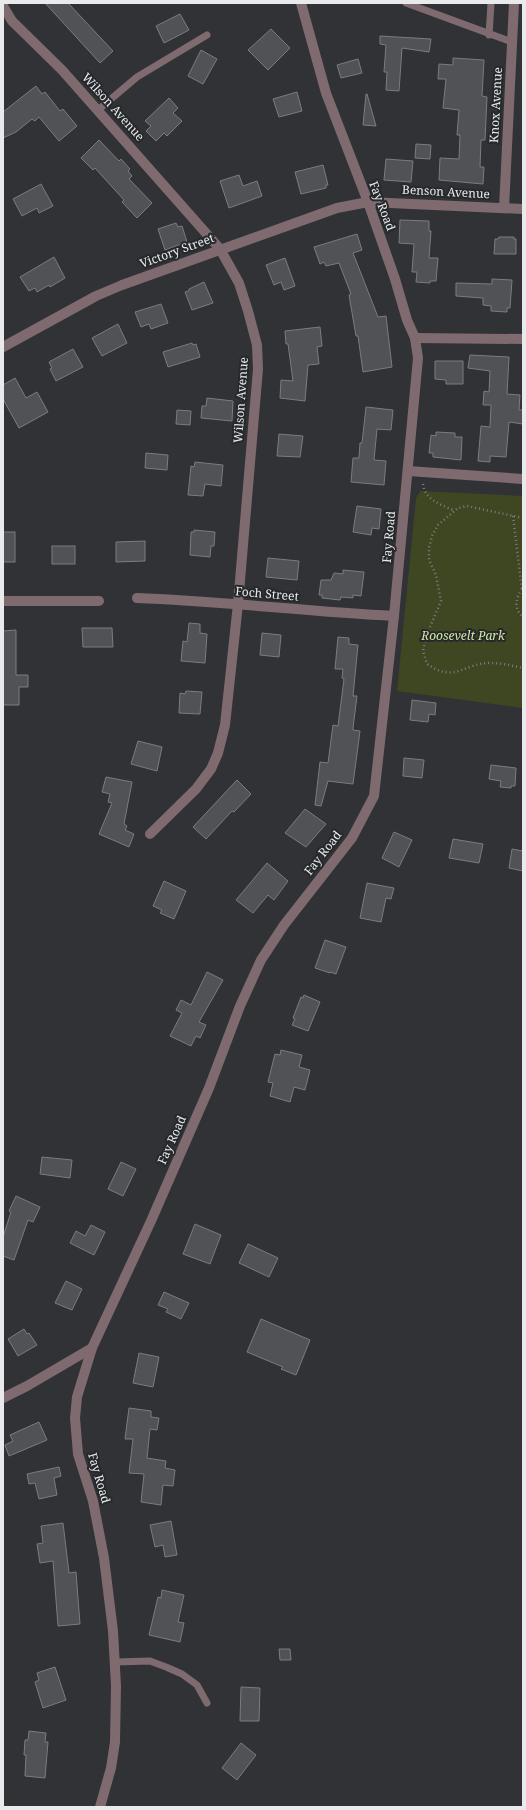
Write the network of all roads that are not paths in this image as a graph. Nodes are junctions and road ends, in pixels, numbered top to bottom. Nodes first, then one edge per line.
1 (301, 3) edge
2 (406, 3) edge
3 (490, 3) edge
4 (514, 3) edge
5 (3, 6) edge
6 (207, 34) dead end
7 (489, 35) junction
8 (512, 42) junction
9 (98, 110) junction
10 (368, 202) junction
11 (504, 208) junction
12 (523, 209) edge
13 (220, 249) junction
14 (415, 338) junction
15 (523, 339) edge
16 (3, 347) edge
17 (408, 471) junction
18 (523, 479) edge
19 (137, 598) dead end
20 (3, 601) edge
21 (99, 601) dead end
22 (238, 604) junction
23 (394, 616) junction
24 (150, 834) dead end
25 (92, 1348) junction
26 (3, 1398) edge
27 (115, 1662) junction
28 (207, 1703) dead end
29 (100, 1807) edge

1 - 10 street, Fay Road
2 - 7 lane
3 - 7 lane
4 - 8 street, Knox Avenue
5 - 9 street, Wilson Avenue
6 - 9 lane
7 - 8 lane
8 - 11 street, Knox Avenue
9 - 13 street, Wilson Avenue
10 - 11 street, Benson Avenue
10 - 13 street, Victory Street
10 - 14 street, Fay Road
11 - 12 street, Benson Avenue
13 - 16 street, Victory Street
13 - 22 street, Wilson Avenue
14 - 15 street
14 - 17 street, Fay Road
17 - 18 street
17 - 23 street, Fay Road
19 - 22 street, Foch Street
20 - 21 street
22 - 23 street, Foch Street
22 - 24 street, Wilson Avenue
23 - 25 street, Fay Road
25 - 26 street
25 - 27 street, Fay Road
27 - 28 lane
27 - 29 street, Fay Road

